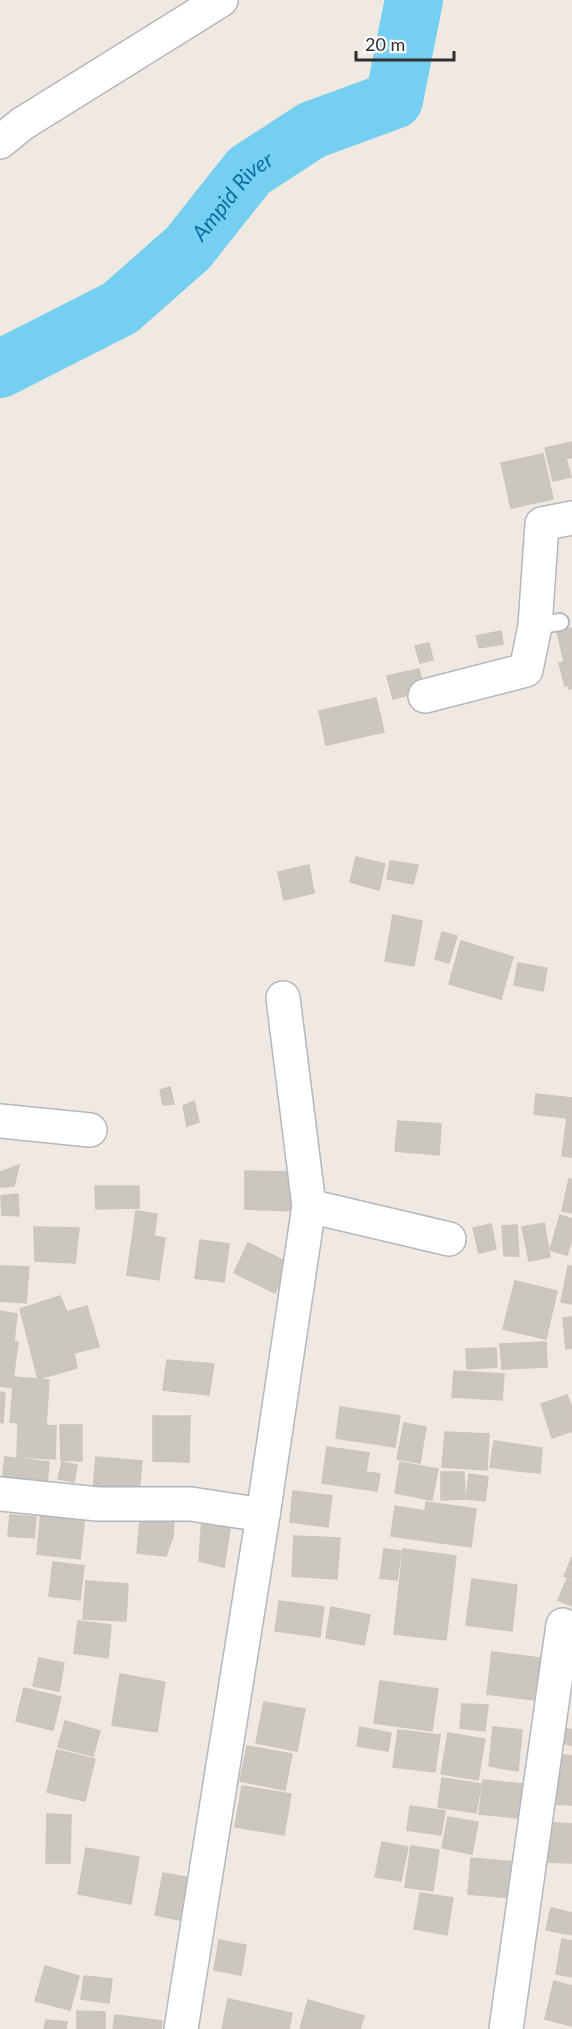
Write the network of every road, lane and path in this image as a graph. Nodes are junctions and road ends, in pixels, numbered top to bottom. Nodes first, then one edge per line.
1 (221, 0) edge
2 (0, 142) edge
3 (572, 518) edge
4 (424, 696) dead end
5 (283, 998) dead end
6 (0, 1121) edge
7 (90, 1130) dead end
8 (309, 1206) junction
9 (449, 1239) dead end
10 (0, 1494) edge
11 (263, 1515) junction
12 (563, 1625) dead end
13 (181, 2029) edge
14 (506, 2029) edge

1 - 2 street
3 - 4 street
5 - 8 street
6 - 7 street
8 - 9 street
8 - 11 street
10 - 11 street
11 - 13 street
12 - 14 street

